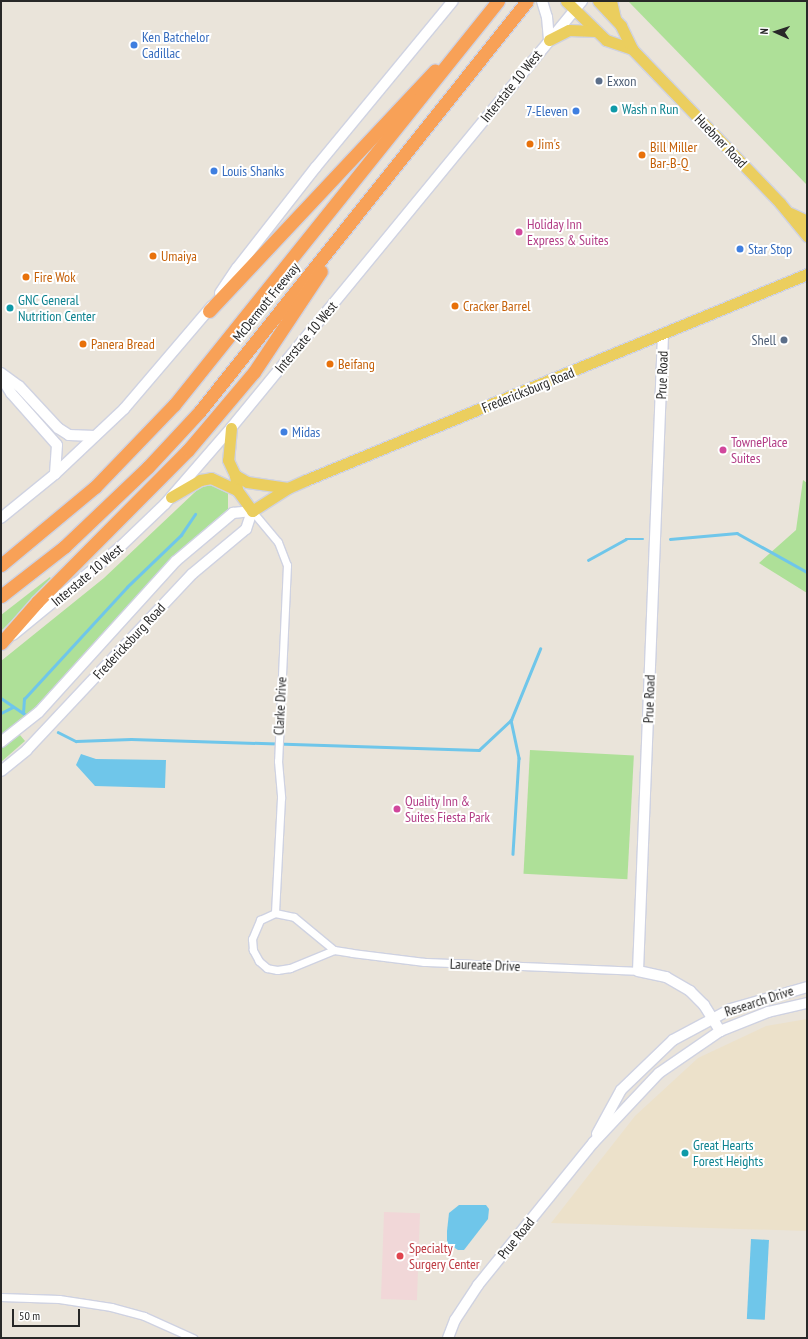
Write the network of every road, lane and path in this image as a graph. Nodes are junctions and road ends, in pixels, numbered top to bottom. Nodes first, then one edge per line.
1 (453, 1) edge
2 (498, 1) edge
3 (527, 1) edge
4 (542, 1) edge
5 (566, 1) edge
6 (582, 1) edge
7 (598, 1) edge
8 (611, 1) edge
9 (575, 10) junction
10 (615, 20) junction
11 (478, 26) junction
12 (596, 31) junction
13 (549, 40) junction
14 (632, 49) junction
15 (788, 212) junction
16 (354, 219) junction
17 (807, 221) edge
18 (807, 236) edge
19 (807, 274) edge
20 (208, 311) junction
21 (663, 335) junction
22 (1, 373) edge
23 (1, 377) edge
24 (231, 428) junction
25 (95, 436) junction
26 (55, 474) junction
27 (235, 475) junction
28 (288, 488) junction
29 (237, 490) junction
30 (171, 497) junction
31 (252, 511) junction
32 (1, 518) edge
33 (1, 565) edge
34 (1, 596) edge
35 (1, 644) edge
36 (1, 742) edge
37 (1, 771) edge
38 (275, 913) junction
39 (334, 950) junction
40 (638, 971) junction
41 (807, 987) edge
42 (807, 1002) edge
43 (712, 1017) junction
44 (720, 1030) junction
45 (593, 1143) junction
46 (1, 1297) edge
47 (193, 1338) edge
48 (448, 1338) edge

1 - 20 main road
2 - 11 highway, McDermott Freeway
3 - 16 highway, McDermott Freeway
4 - 13 main road
5 - 9 main road, Huebner Road
6 - 9 main road, Interstate 10 West
7 - 10 main road, Huebner Road
8 - 10 main road
9 - 12 main road, Huebner Road
9 - 13 main road, Interstate 10 West
10 - 14 main road, Huebner Road
11 - 20 highway
11 - 33 highway, McDermott Freeway
12 - 13 main road
12 - 14 main road, Huebner Road
13 - 24 main road, Interstate 10 West
14 - 15 main road, Huebner Road
15 - 17 main road
15 - 18 main road, Huebner Road
16 - 34 highway, McDermott Freeway
16 - 35 highway
19 - 21 main road, Fredericksburg Road
20 - 25 main road
21 - 28 main road, Fredericksburg Road
21 - 40 main road, Prue Road
22 - 25 main road
23 - 26 main road
24 - 27 main road
24 - 30 main road, Interstate 10 West
25 - 26 main road
26 - 32 main road
27 - 28 main road
27 - 29 main road
28 - 31 main road, Fredericksburg Road
29 - 30 main road
29 - 31 main road
30 - 35 main road, Interstate 10 West
31 - 36 main road, Fredericksburg Road
31 - 37 main road, Fredericksburg Road
31 - 38 street, Clarke Drive
38 - 39 street
38 - 39 street, Laureate Drive
39 - 40 street, Laureate Drive
40 - 43 main road
41 - 43 main road, Research Drive
42 - 44 main road, Research Drive
43 - 44 main road
43 - 45 main road, Prue Road
44 - 45 main road, Prue Road
45 - 48 main road, Prue Road
46 - 47 street

